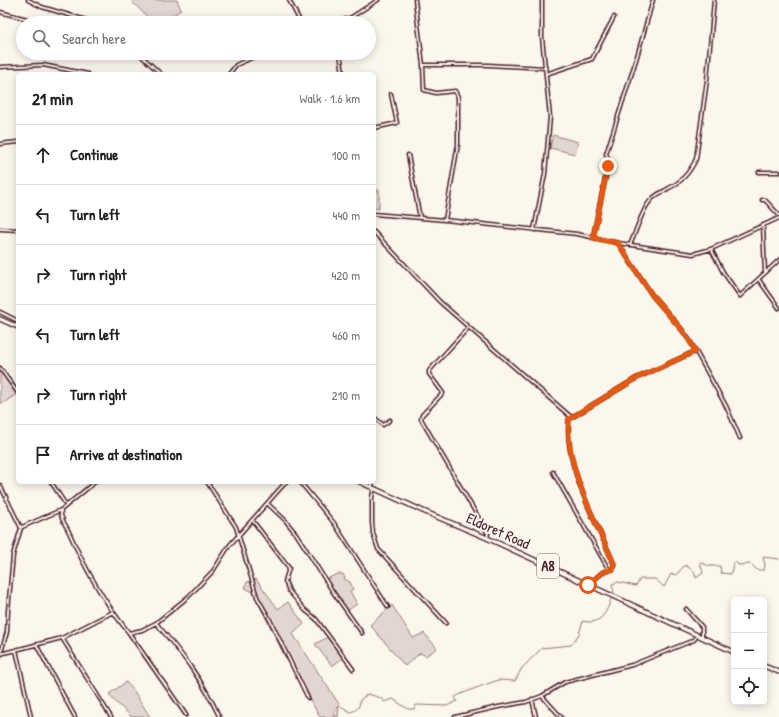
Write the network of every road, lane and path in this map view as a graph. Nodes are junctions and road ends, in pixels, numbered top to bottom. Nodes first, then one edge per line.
1 (28, 0) edge
2 (289, 0) edge
3 (378, 0) edge
4 (415, 0) edge
5 (542, 0) edge
6 (653, 0) edge
7 (714, 0) edge
8 (0, 12) edge
9 (16, 16) edge
10 (72, 16) edge
11 (297, 16) edge
12 (353, 16) edge
13 (614, 17) dead end
14 (146, 60) edge
15 (247, 60) edge
16 (341, 60) edge
17 (423, 65) junction
18 (0, 67) edge
19 (546, 68) junction
20 (78, 72) edge
21 (159, 72) edge
22 (231, 72) edge
23 (343, 72) edge
24 (546, 74) junction
25 (391, 94) dead end
26 (376, 128) edge
27 (16, 142) edge
28 (0, 144) edge
29 (408, 155) dead end
30 (759, 172) dead end
31 (779, 172) edge
32 (762, 200) dead end
33 (376, 214) edge
34 (779, 217) edge
35 (420, 218) junction
36 (445, 220) junction
37 (762, 226) junction
38 (0, 229) edge
39 (16, 230) edge
40 (534, 230) junction
41 (376, 234) edge
42 (593, 238) junction
43 (618, 243) junction
44 (630, 245) junction
45 (711, 249) junction
46 (779, 260) edge
47 (766, 273) junction
48 (759, 280) junction
49 (779, 308) edge
50 (0, 312) edge
51 (0, 319) edge
52 (16, 320) edge
53 (16, 326) edge
54 (468, 328) junction
55 (696, 351) junction
56 (0, 368) edge
57 (16, 390) edge
58 (571, 417) junction
59 (376, 419) edge
60 (390, 420) dead end
61 (740, 438) dead end
62 (553, 472) dead end
63 (52, 484) edge
64 (92, 484) edge
65 (208, 484) edge
66 (284, 484) edge
67 (302, 484) edge
68 (364, 484) edge
69 (372, 484) edge
70 (0, 485) edge
71 (373, 488) junction
72 (268, 504) junction
73 (66, 505) junction
74 (61, 510) junction
75 (253, 521) junction
76 (22, 528) junction
77 (239, 535) junction
78 (487, 538) junction
79 (609, 570) junction
80 (588, 585) junction
81 (388, 607) dead end
82 (686, 609) dead end
83 (113, 612) junction
84 (156, 623) junction
85 (446, 623) dead end
86 (128, 633) junction
87 (362, 633) dead end
88 (698, 634) junction
89 (702, 636) junction
90 (62, 638) junction
91 (37, 646) junction
92 (16, 650) junction
93 (731, 650) edge
94 (0, 655) edge
95 (767, 667) edge
96 (353, 669) dead end
97 (779, 672) edge
98 (542, 696) junction
99 (308, 698) dead end
100 (532, 699) junction
101 (186, 715) dead end
102 (219, 716) edge
103 (31, 717) edge
104 (75, 717) edge
105 (111, 717) edge
106 (455, 717) edge
107 (536, 717) edge
108 (561, 717) edge

1 - 10 street
2 - 11 street
3 - 12 street
4 - 17 street
5 - 19 street
6 - 42 street
7 - 44 street
8 - 9 street
13 - 24 street
14 - 21 street
15 - 22 street
16 - 23 street
17 - 19 street
17 - 36 street
18 - 20 street
19 - 24 street
24 - 40 street
25 - 26 street
27 - 28 street
29 - 35 street
30 - 31 street
32 - 34 street
33 - 35 street
34 - 37 street
35 - 36 street
36 - 40 street
37 - 45 street
37 - 47 street
38 - 39 street
40 - 42 street
41 - 54 street
42 - 43 street
43 - 44 street
43 - 55 street
44 - 45 street
45 - 48 street
46 - 47 street
47 - 48 street
48 - 49 street
50 - 52 street
51 - 53 highway
54 - 58 street
54 - 78 street
55 - 58 street
55 - 61 street
56 - 57 street
58 - 79 street
59 - 60 street
62 - 79 street
63 - 73 street
64 - 73 street
65 - 77 street
66 - 72 street
67 - 81 street
68 - 71 highway, Eldoret Road / A8
69 - 71 street
70 - 76 street
71 - 78 highway, Eldoret Road / A8
71 - 85 street
72 - 75 street
72 - 87 street
73 - 74 street
74 - 76 street
74 - 83 street
75 - 77 street
75 - 96 street
76 - 94 street
77 - 84 street
77 - 99 street
78 - 80 highway, Eldoret Road / A8
79 - 80 street
80 - 88 highway, Eldoret Road / A8
82 - 89 street
83 - 86 street
83 - 90 street
84 - 86 street
84 - 102 street
86 - 101 street
88 - 89 highway, Eldoret Road / A8
88 - 98 street
89 - 93 highway, Eldoret Road / A8
90 - 91 street
90 - 105 street
91 - 92 street
91 - 104 street
92 - 94 street
92 - 103 street
95 - 97 highway
98 - 100 street
98 - 108 street
100 - 106 street
100 - 107 street

